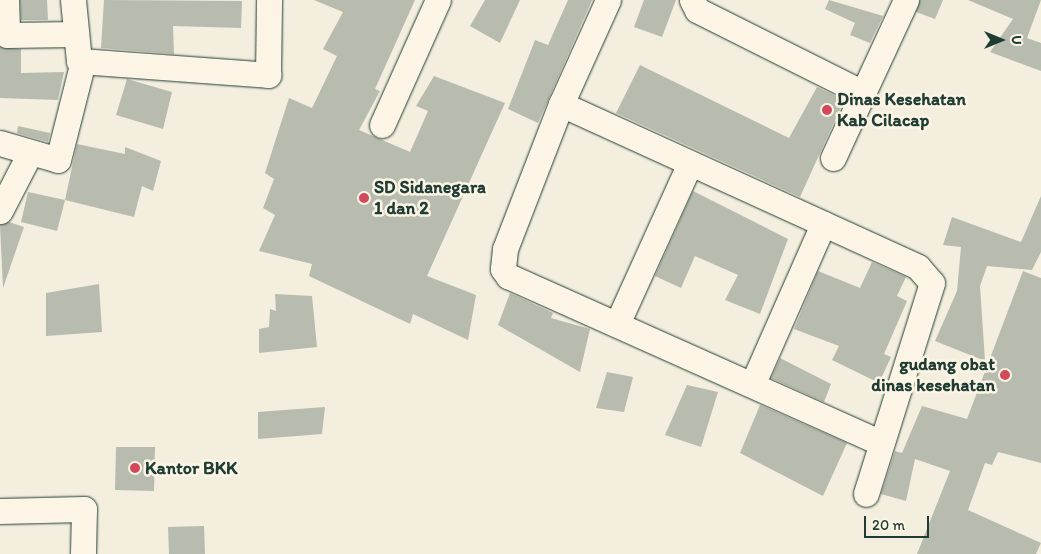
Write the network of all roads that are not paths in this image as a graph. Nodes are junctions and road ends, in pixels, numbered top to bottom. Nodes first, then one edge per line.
1 (6, 0) edge
2 (73, 0) edge
3 (269, 0) edge
4 (438, 0) edge
5 (608, 0) edge
6 (692, 0) edge
7 (906, 0) edge
8 (76, 34) junction
9 (83, 61) junction
10 (863, 93) junction
11 (561, 104) junction
12 (382, 125) dead end
13 (0, 144) edge
14 (30, 153) junction
15 (833, 158) dead end
16 (689, 165) junction
17 (0, 211) edge
18 (823, 224) junction
19 (617, 324) junction
20 (753, 383) junction
21 (879, 442) junction
22 (866, 494) dead end
23 (0, 511) edge
24 (83, 554) edge

1 - 8 street
2 - 8 street
3 - 9 street
4 - 12 street
5 - 11 street
6 - 10 street
7 - 10 street
8 - 9 street
9 - 14 street
10 - 15 street
11 - 16 street
11 - 19 street
13 - 14 street
14 - 17 street
16 - 18 street
16 - 19 street
18 - 20 street
18 - 21 street
19 - 20 street
20 - 21 street
21 - 22 street
23 - 24 street

